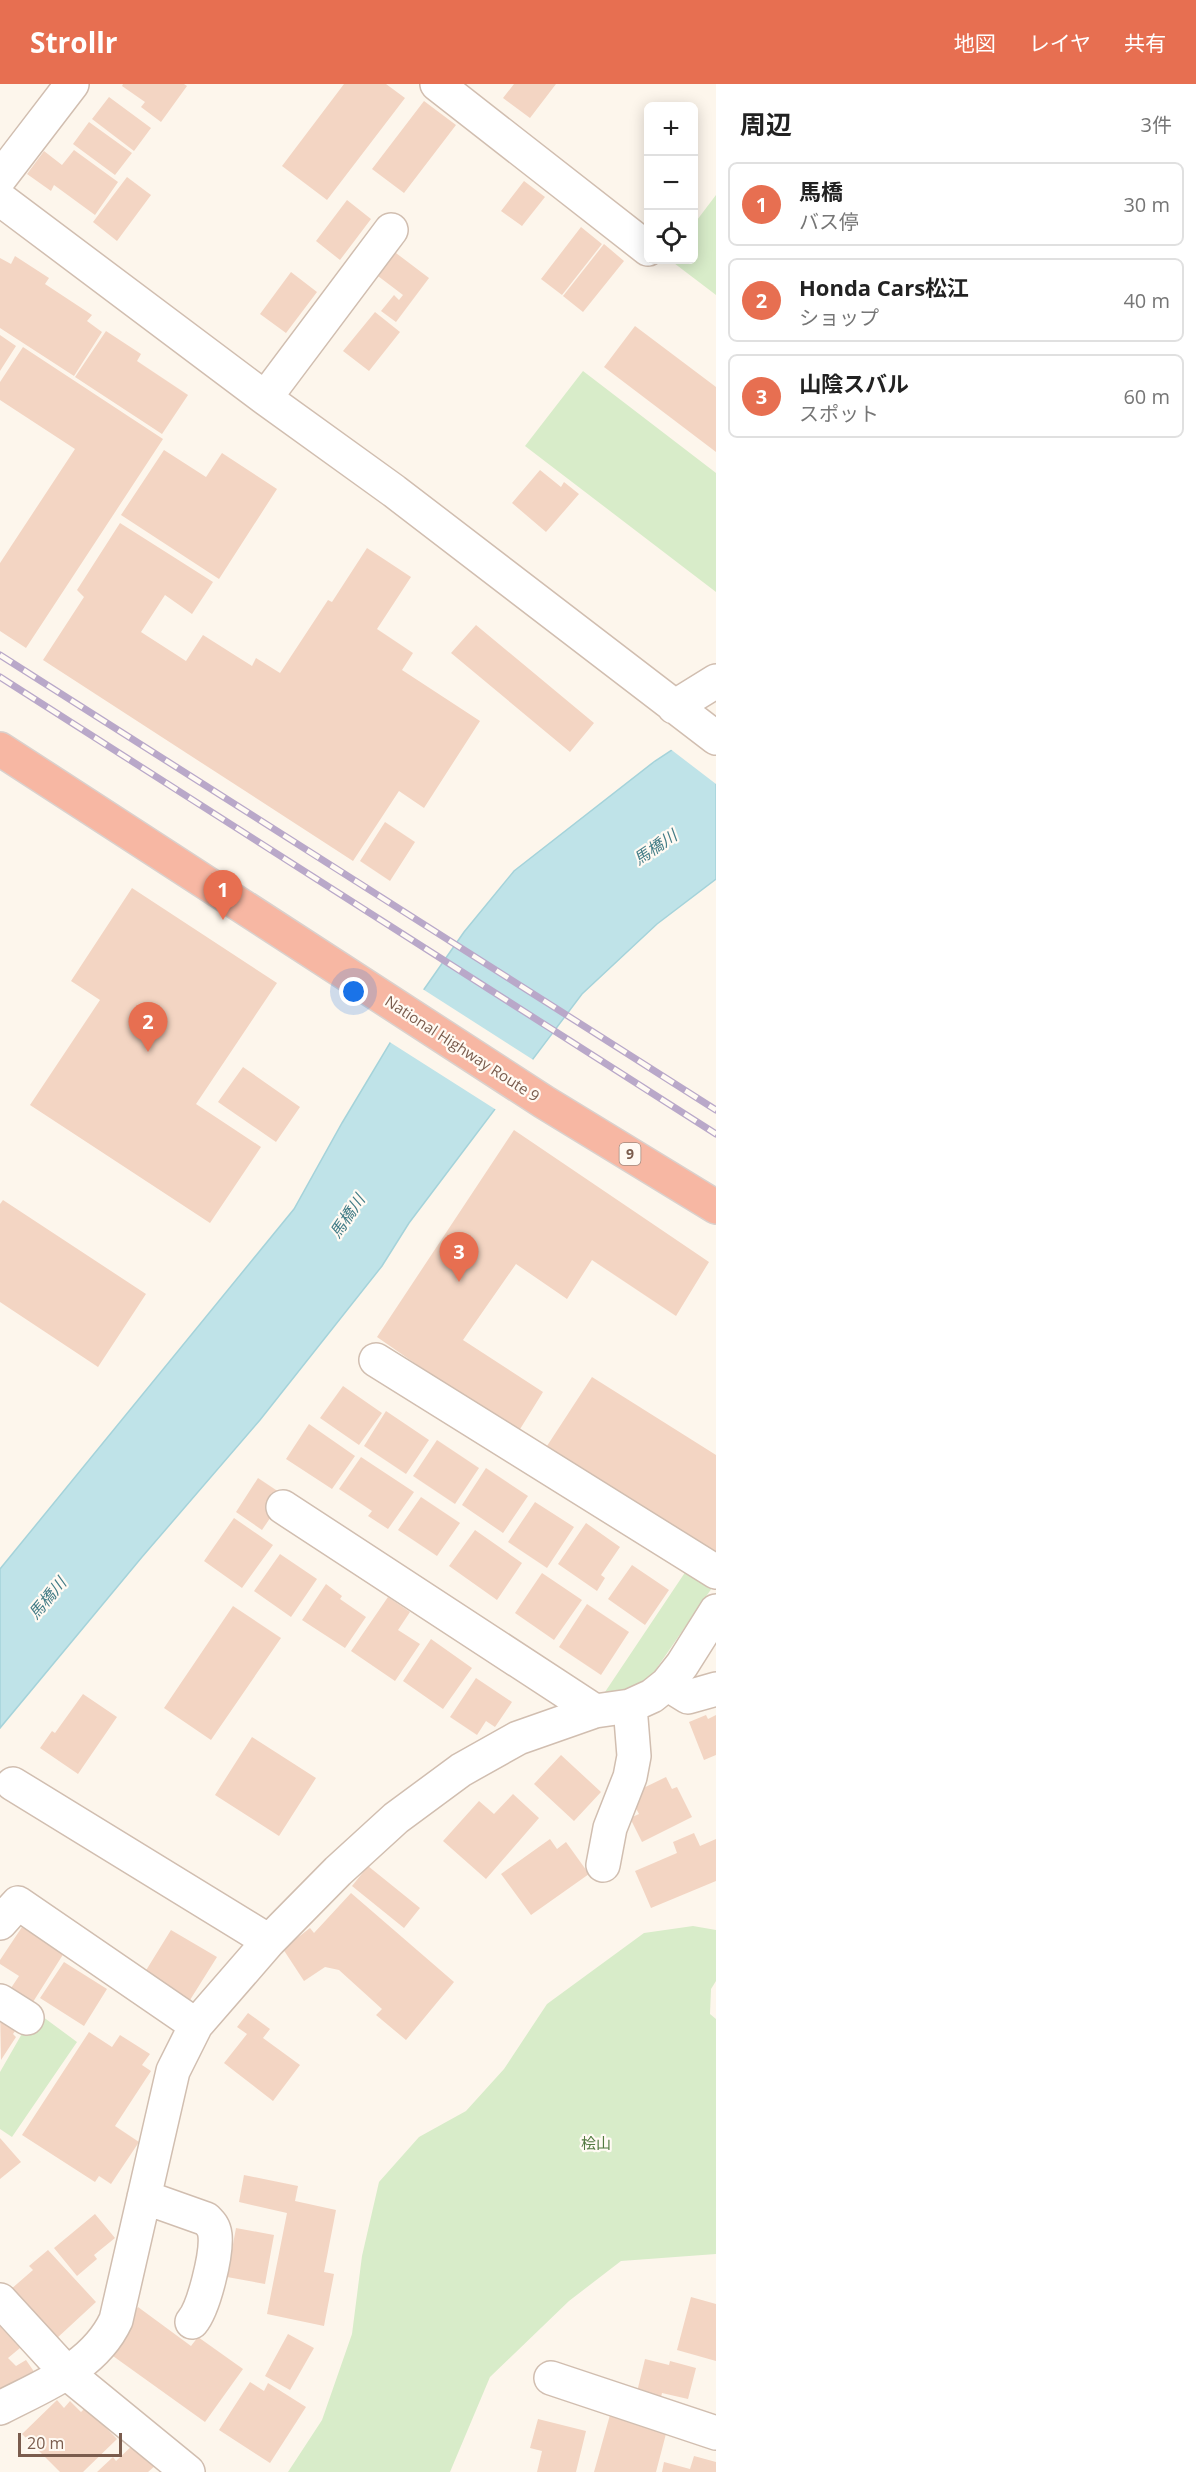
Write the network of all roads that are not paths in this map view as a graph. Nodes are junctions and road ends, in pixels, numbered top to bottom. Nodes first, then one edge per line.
1 (72, 84) edge
2 (437, 84) edge
3 (0, 178) edge
4 (0, 199) edge
5 (391, 230) dead end
6 (644, 246) edge
7 (264, 398) junction
8 (716, 681) edge
9 (695, 722) edge
10 (0, 750) edge
11 (716, 1207) edge
12 (376, 1360) dead end
13 (283, 1506) dead end
14 (716, 1572) edge
15 (716, 1611) edge
16 (667, 1684) junction
17 (716, 1689) edge
18 (630, 1706) junction
19 (595, 1711) junction
20 (13, 1784) dead end
21 (603, 1865) dead end
22 (0, 1923) edge
23 (269, 1941) junction
24 (0, 2001) edge
25 (27, 2018) dead end
26 (196, 2025) junction
27 (144, 2197) junction
28 (0, 2300) edge
29 (192, 2322) dead end
30 (67, 2373) junction
31 (551, 2378) dead end
32 (0, 2408) edge
33 (716, 2433) edge
34 (188, 2472) edge

1 - 3 street
2 - 6 street
4 - 7 street
5 - 7 street
7 - 9 street
8 - 9 street
10 - 11 highway, National Highway Route 9 / 9
12 - 14 street
13 - 19 street
15 - 16 street
16 - 17 street
16 - 18 street
18 - 19 street
18 - 21 street
19 - 23 street
20 - 23 street
22 - 26 street
23 - 26 street
24 - 25 street
26 - 27 street
27 - 29 street
27 - 30 street
28 - 30 street
30 - 32 street
30 - 34 street
31 - 33 street

